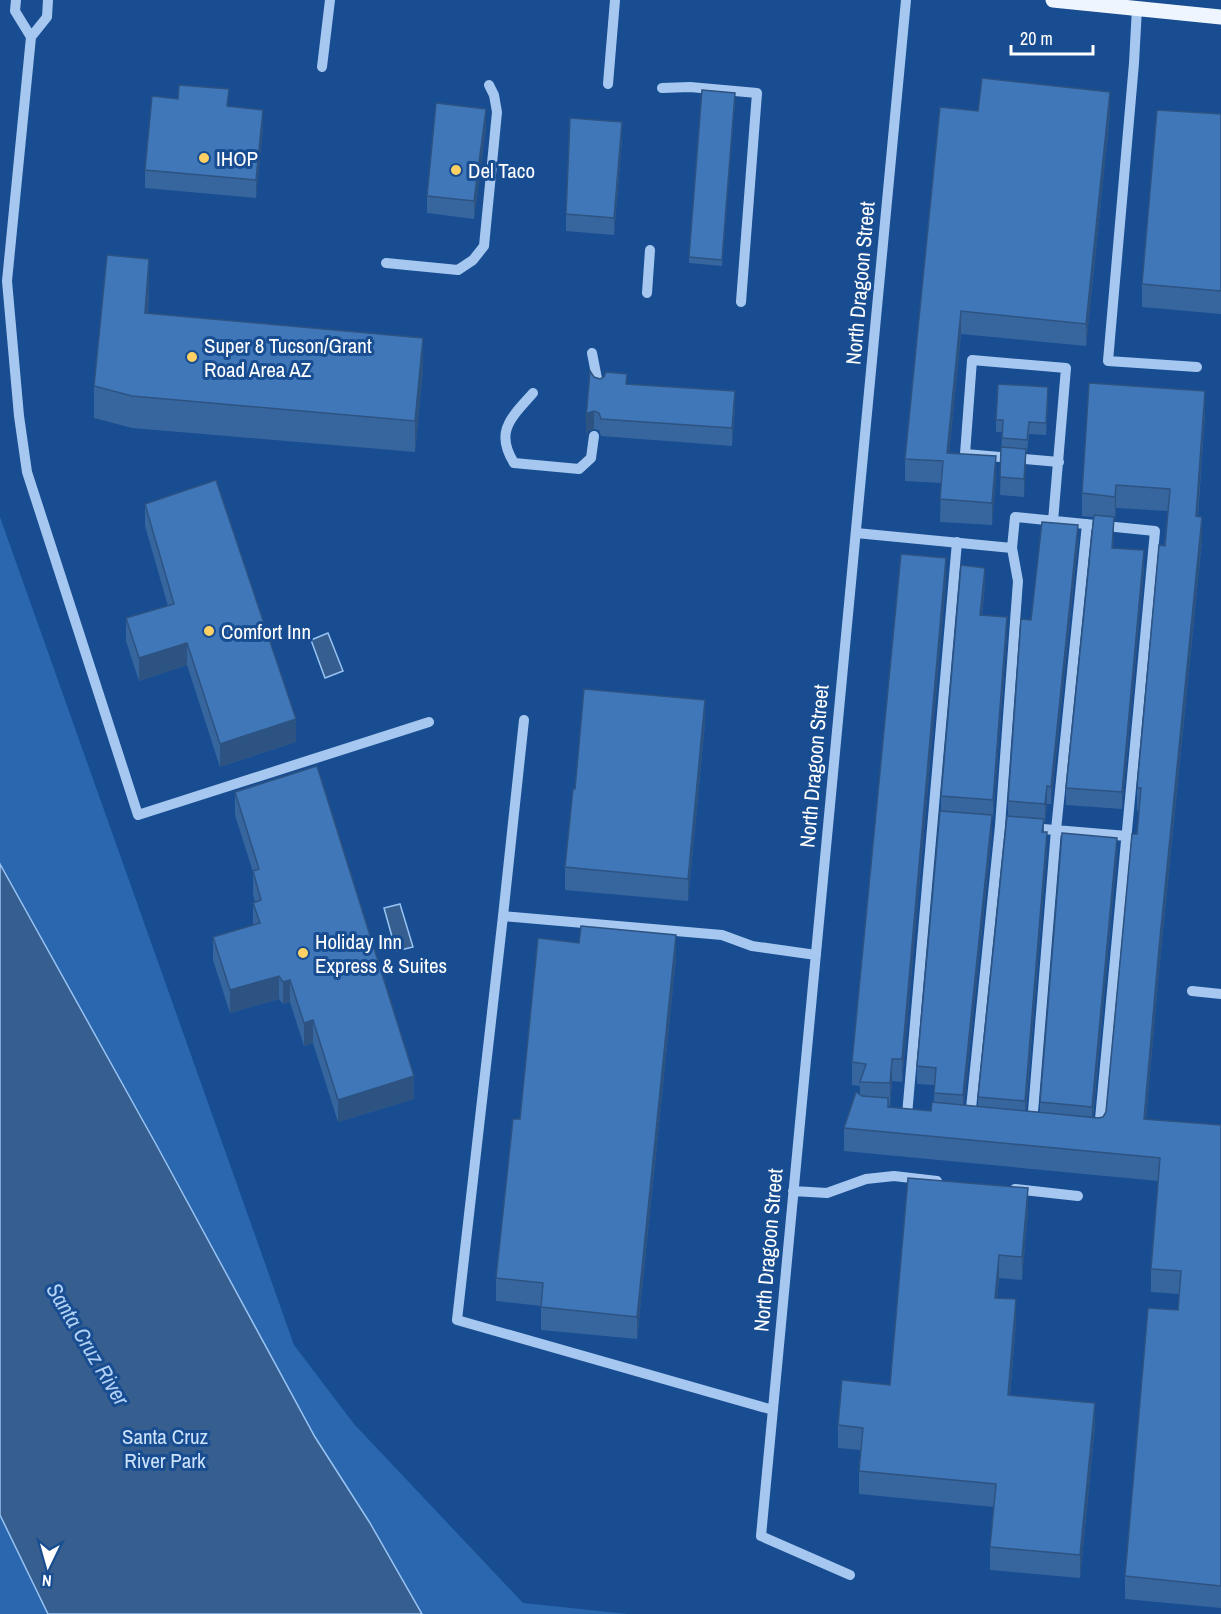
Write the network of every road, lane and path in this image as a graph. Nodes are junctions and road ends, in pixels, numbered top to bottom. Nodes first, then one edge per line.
1 (16, 0) edge
2 (48, 0) edge
3 (330, 0) edge
4 (615, 0) edge
5 (906, 0) edge
6 (1053, 0) edge
7 (1107, 3) edge
8 (1145, 6) edge
9 (1221, 17) edge
10 (31, 37) junction
11 (322, 67) dead end
12 (608, 84) dead end
13 (489, 85) dead end
14 (662, 88) dead end
15 (650, 250) dead end
16 (386, 263) dead end
17 (647, 293) dead end
18 (741, 302) dead end
19 (592, 352) dead end
20 (1197, 367) dead end
21 (599, 389) edge
22 (533, 393) dead end
23 (594, 436) dead end
24 (1059, 462) junction
25 (1053, 521) junction
26 (1087, 524) junction
27 (856, 533) junction
28 (957, 542) junction
29 (1012, 548) junction
30 (524, 720) dead end
31 (429, 722) dead end
32 (1006, 826) junction
33 (1056, 830) junction
34 (1127, 836) junction
35 (503, 916) junction
36 (816, 955) junction
37 (1192, 991) dead end
38 (1221, 994) edge
39 (907, 1115) edge
40 (970, 1121) edge
41 (1032, 1127) edge
42 (1088, 1132) edge
43 (951, 1182) edge
44 (1009, 1189) edge
45 (793, 1191) junction
46 (1078, 1196) dead end
47 (773, 1410) junction
48 (850, 1575) dead end

1 - 10 street
2 - 10 street
3 - 11 street
4 - 12 street
5 - 27 street, North Dragoon Street
6 - 7 main road
7 - 8 main road
8 - 9 main road
8 - 20 street
10 - 31 street
13 - 16 street
14 - 18 street
15 - 17 street
19 - 21 street
22 - 23 street
24 - 24 street
24 - 25 street
25 - 26 street
25 - 29 street
26 - 33 street
26 - 34 street
27 - 28 street
27 - 36 street, North Dragoon Street
28 - 29 street
28 - 39 street
29 - 32 street
30 - 35 street
32 - 33 street
32 - 40 street
33 - 34 street
33 - 41 street
34 - 42 street
35 - 36 street
35 - 47 street
36 - 45 street, North Dragoon Street
37 - 38 street
43 - 45 street
44 - 46 street
45 - 47 street, North Dragoon Street
47 - 48 street, North Dragoon Street

